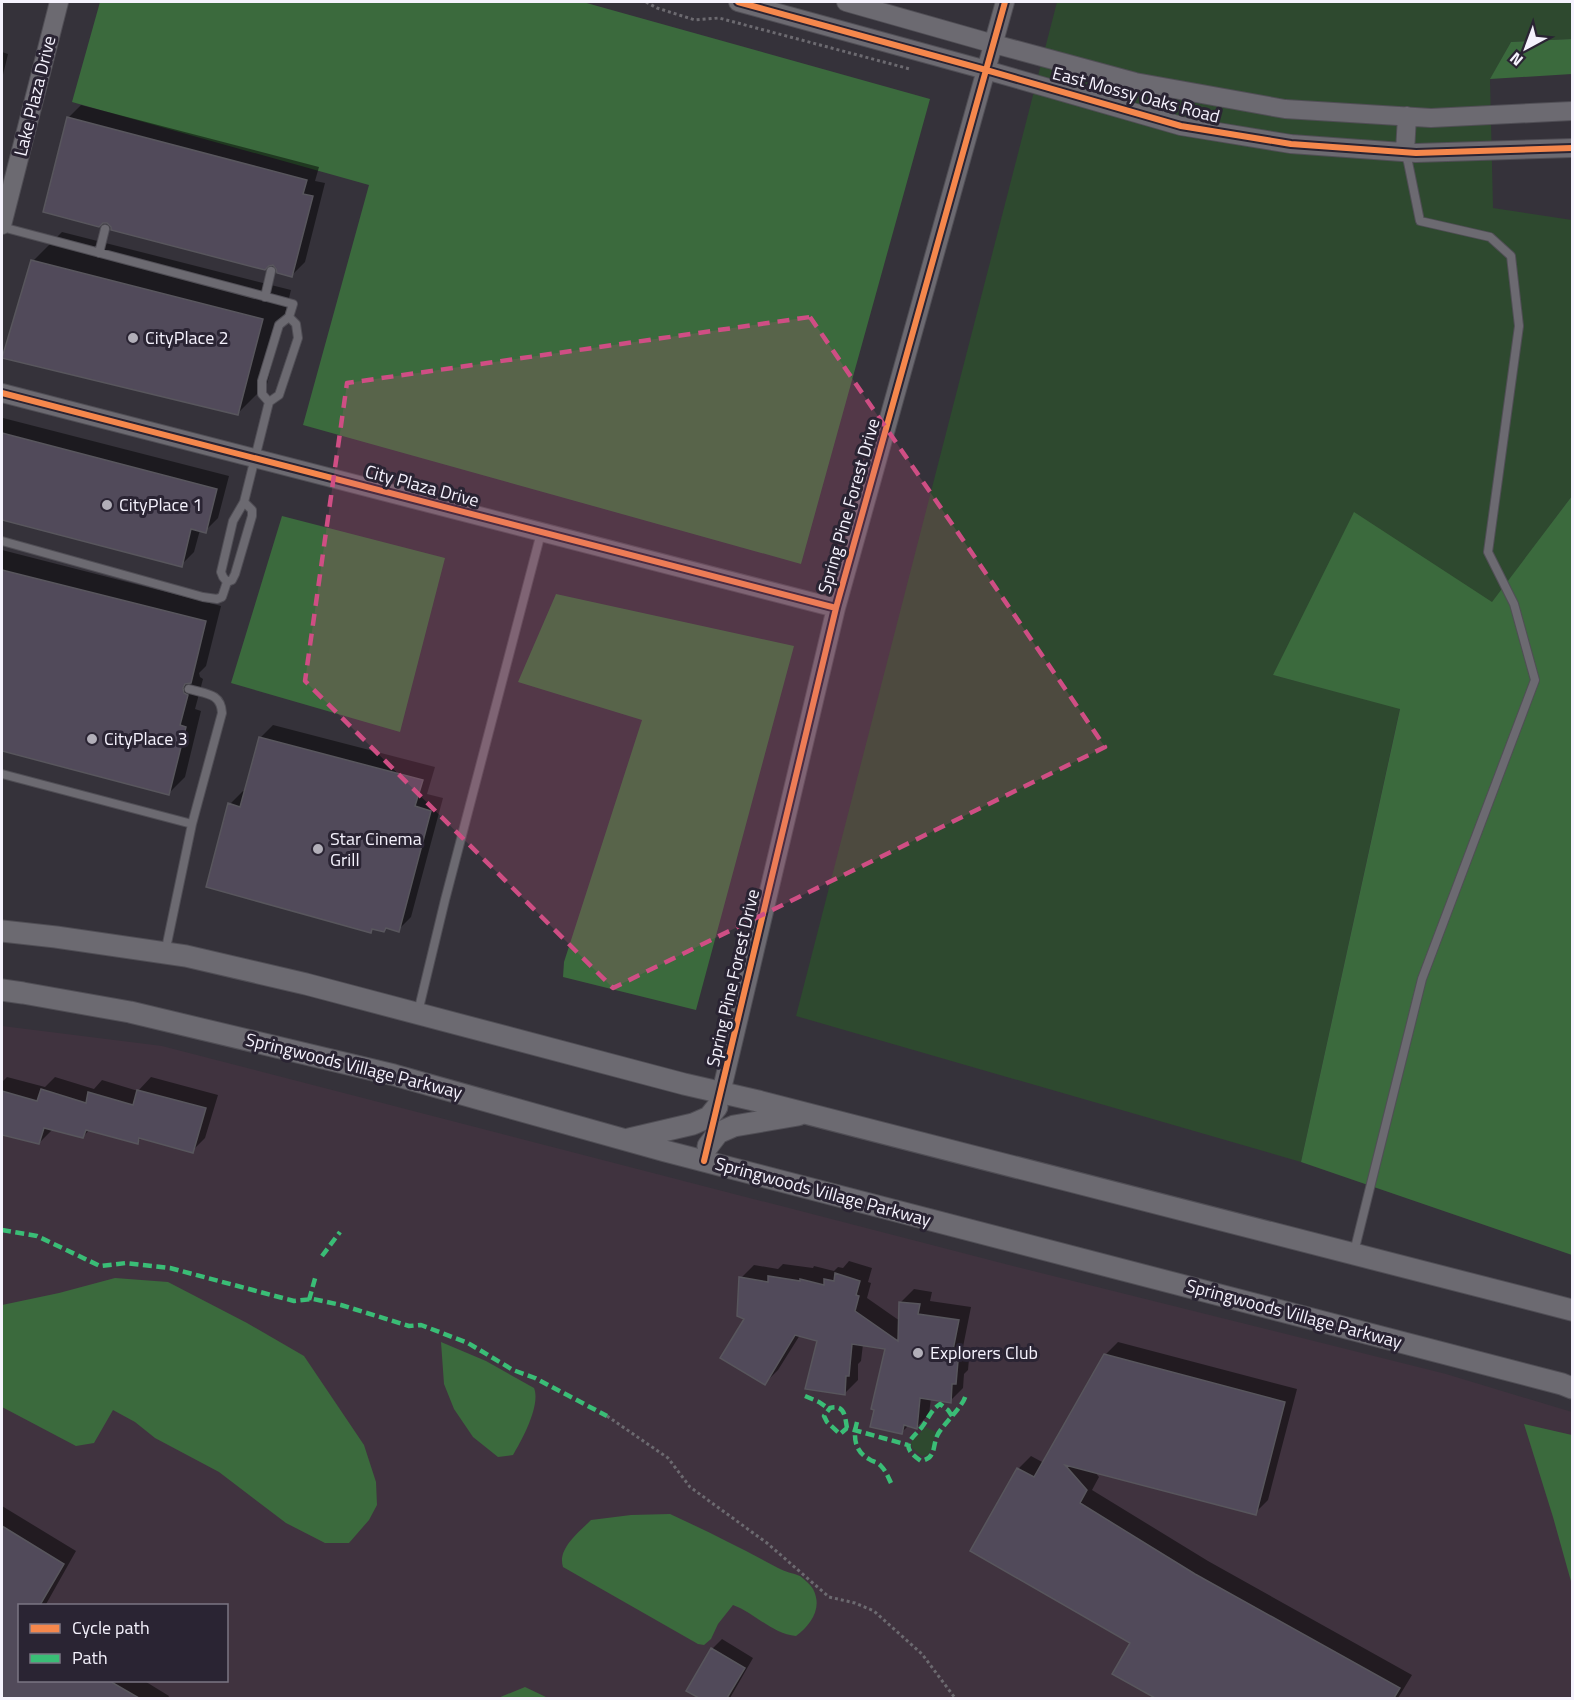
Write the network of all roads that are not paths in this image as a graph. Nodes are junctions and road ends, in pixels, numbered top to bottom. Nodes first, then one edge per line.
1 (59, 2) edge
2 (738, 2) edge
3 (846, 2) edge
4 (1005, 2) edge
5 (994, 44) junction
6 (986, 70) junction
7 (1572, 111) edge
8 (1407, 116) junction
9 (1572, 148) edge
10 (1405, 152) junction
11 (2, 226) edge
12 (105, 229) dead end
13 (99, 253) junction
14 (271, 272) dead end
15 (264, 297) junction
16 (289, 317) junction
17 (2, 393) edge
18 (269, 402) junction
19 (255, 459) junction
20 (244, 502) junction
21 (541, 533) junction
22 (2, 541) edge
23 (226, 582) junction
24 (836, 608) junction
25 (189, 689) dead end
26 (2, 774) edge
27 (192, 824) junction
28 (2, 931) edge
29 (165, 952) junction
30 (2, 990) edge
31 (418, 1013) junction
32 (719, 1100) junction
33 (805, 1114) junction
34 (625, 1140) junction
35 (708, 1146) dead end
36 (1353, 1254) junction
37 (1572, 1310) edge
38 (1572, 1388) edge

1 - 11 street, Lake Plaza Drive
2 - 6 street, East Mossy Oaks Road
3 - 5 street, East Mossy Oaks Road
4 - 5 street, Spring Pine Forest Drive
5 - 6 street, Spring Pine Forest Drive
5 - 8 street, East Mossy Oaks Road
6 - 10 street, East Mossy Oaks Road
6 - 24 street, Spring Pine Forest Drive
7 - 8 street, East Mossy Oaks Road
8 - 10 street
9 - 10 street, East Mossy Oaks Road
10 - 36 lane
11 - 13 lane
12 - 13 lane
13 - 15 lane
14 - 15 lane
15 - 16 lane
16 - 18 lane
16 - 18 lane
17 - 19 street, City Plaza Drive
18 - 19 lane
19 - 20 lane
19 - 21 street, City Plaza Drive
20 - 23 lane
20 - 23 lane
21 - 24 street, City Plaza Drive
21 - 31 lane
22 - 23 lane
24 - 32 street, Spring Pine Forest Drive
25 - 27 lane
26 - 27 lane
27 - 29 lane
28 - 29 main road
29 - 31 main road
30 - 34 main road, Springwoods Village Parkway
31 - 32 main road
32 - 33 main road
32 - 34 main road
33 - 35 main road
33 - 36 main road
34 - 38 main road, Springwoods Village Parkway
36 - 37 main road

